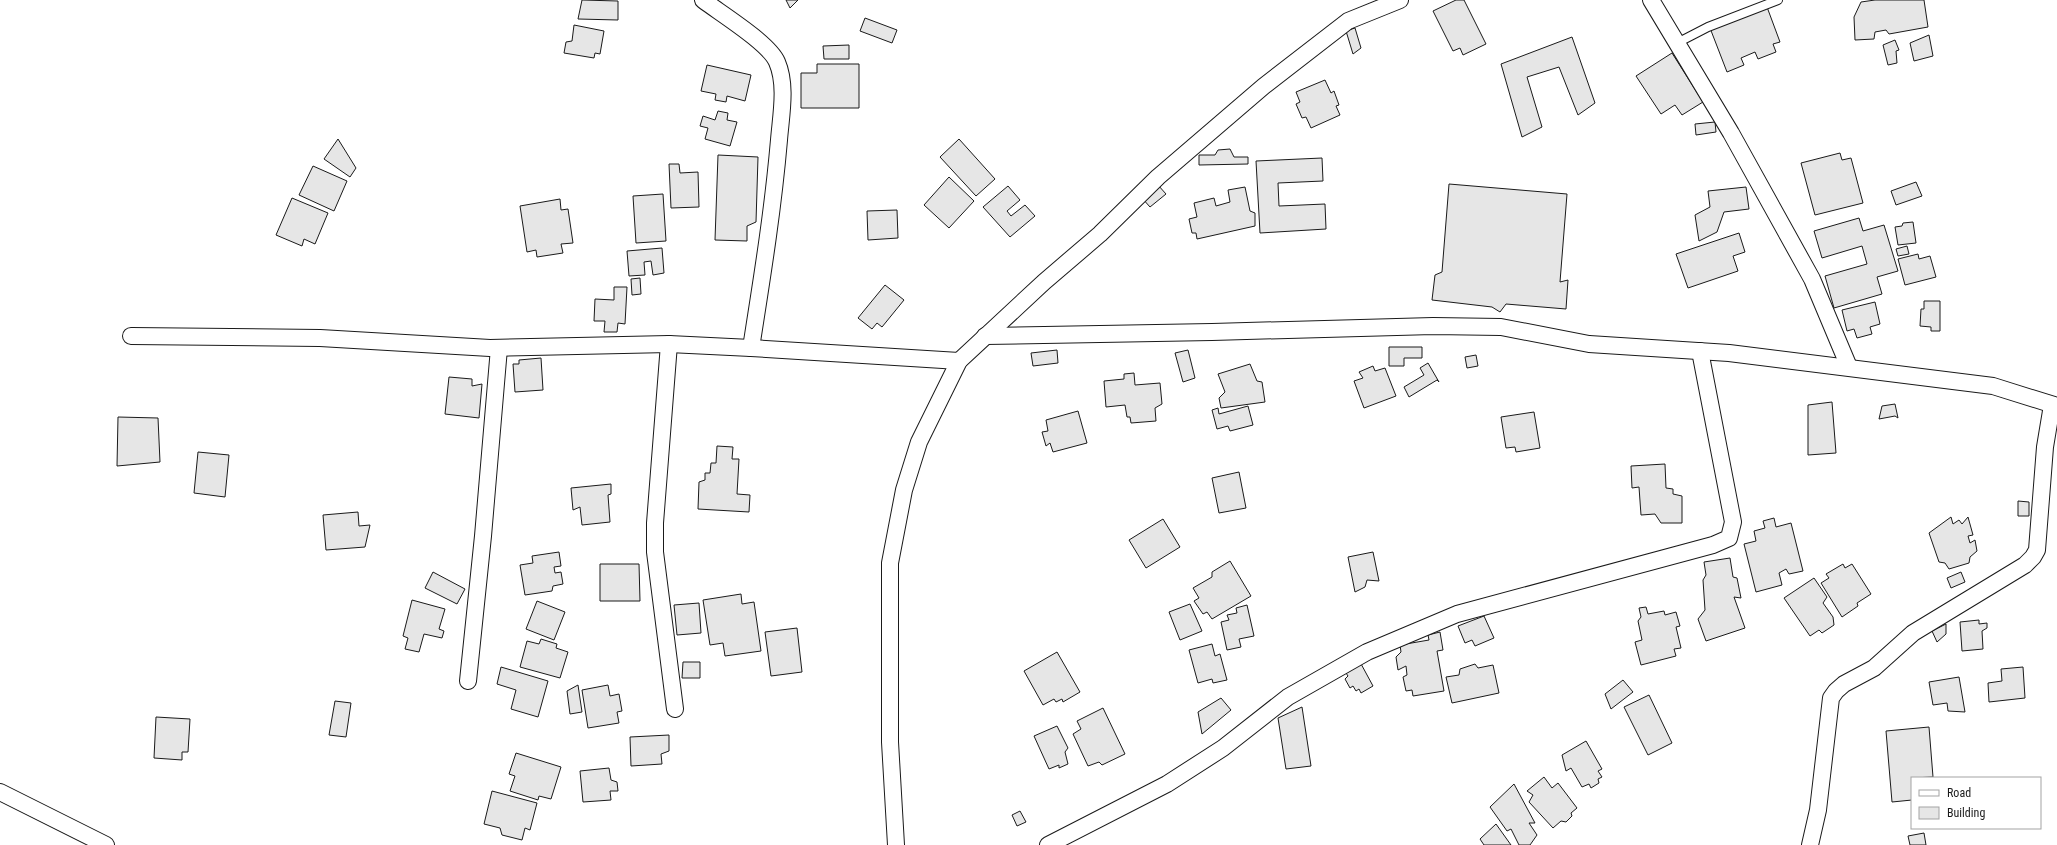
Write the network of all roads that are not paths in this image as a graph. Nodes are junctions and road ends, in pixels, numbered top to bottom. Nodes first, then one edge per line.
1 (703, 0) edge
2 (1400, 0) edge
3 (1651, 0) edge
4 (1778, 0) edge
5 (1677, 43) junction
6 (131, 336) dead end
7 (985, 336) junction
8 (669, 344) junction
9 (499, 348) junction
10 (751, 348) junction
11 (1700, 351) junction
12 (959, 361) junction
13 (1849, 367) junction
14 (2055, 406) edge
15 (468, 681) dead end
16 (675, 709) dead end
17 (0, 792) edge
18 (106, 845) edge
19 (896, 845) edge
20 (1048, 845) edge
21 (1810, 845) edge

1 - 10 street
2 - 7 street
3 - 5 street
4 - 5 lane
5 - 13 street
6 - 9 street
7 - 11 street
7 - 12 street
8 - 9 street
8 - 10 street
8 - 16 street
9 - 15 street
10 - 12 street
11 - 13 street
11 - 20 street
12 - 19 street
13 - 14 street
14 - 21 street
17 - 18 street

